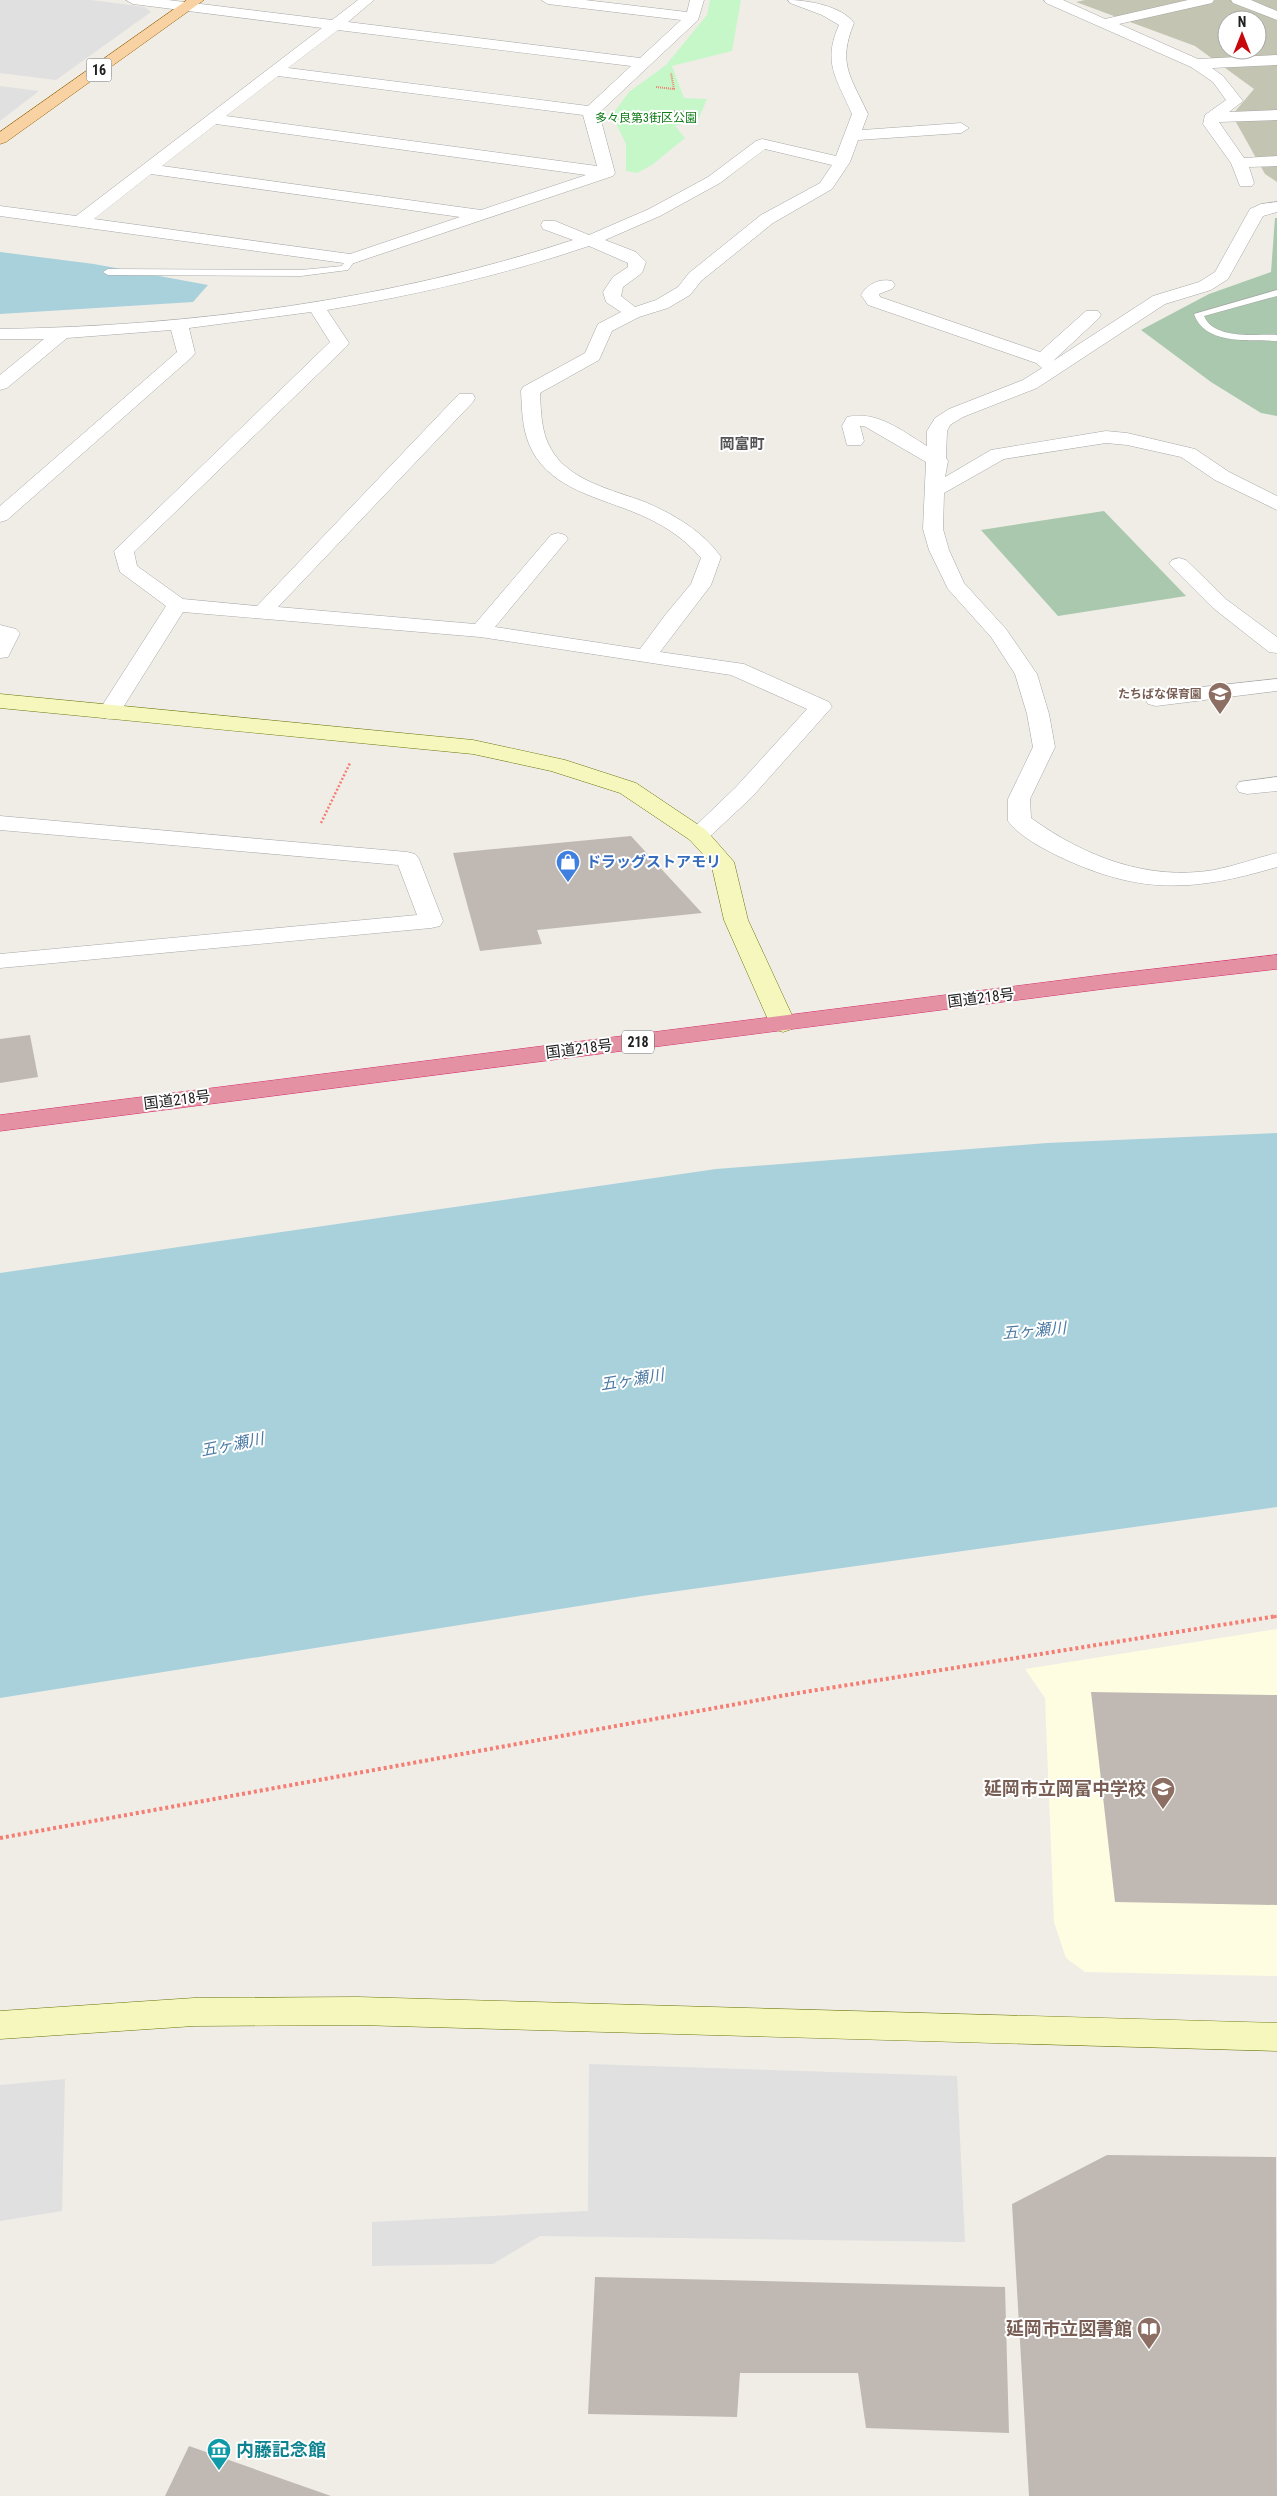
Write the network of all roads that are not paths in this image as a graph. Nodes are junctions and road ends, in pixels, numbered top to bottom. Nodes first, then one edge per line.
1 (133, 0) edge
2 (368, 0) edge
3 (548, 0) edge
4 (697, 0) edge
5 (795, 0) edge
6 (1050, 0) edge
7 (1207, 0) edge
8 (1238, 0) edge
9 (192, 3) edge
10 (1277, 16) edge
11 (693, 17) junction
12 (1105, 23) junction
13 (335, 25) junction
14 (1277, 60) edge
15 (644, 63) junction
16 (1196, 64) junction
17 (275, 71) junction
18 (592, 111) junction
19 (1277, 115) edge
20 (1211, 118) junction
21 (212, 119) junction
22 (961, 128) dead end
23 (851, 136) junction
24 (0, 139) edge
25 (842, 162) junction
26 (1277, 162) edge
27 (1239, 163) junction
28 (149, 169) junction
29 (607, 173) junction
30 (1246, 183) dead end
31 (1277, 207) edge
32 (0, 211) edge
33 (481, 215) junction
34 (79, 222) junction
35 (549, 225) dead end
36 (588, 240) junction
37 (351, 259) junction
38 (108, 272) dead end
39 (886, 285) dead end
40 (1277, 293) edge
41 (316, 308) junction
42 (633, 313) junction
43 (1092, 315) dead end
44 (179, 324) junction
45 (62, 333) junction
46 (0, 334) edge
47 (1277, 338) edge
48 (1047, 365) junction
49 (0, 384) edge
50 (466, 398) dead end
51 (854, 441) dead end
52 (938, 461) junction
53 (936, 490) junction
54 (1277, 504) edge
55 (0, 516) edge
56 (558, 539) dead end
57 (1179, 564) dead end
58 (177, 605) junction
59 (262, 612) junction
60 (480, 631) junction
61 (0, 632) edge
62 (1277, 647) edge
63 (0, 652) edge
64 (646, 656) junction
65 (1277, 685) edge
66 (1156, 700) dead end
67 (0, 701) edge
68 (109, 712) junction
69 (1277, 784) edge
70 (1247, 787) dead end
71 (0, 824) edge
72 (698, 835) junction
73 (1277, 860) edge
74 (0, 961) edge
75 (1277, 962) edge
76 (783, 1024) junction
77 (0, 1123) edge
78 (0, 2025) edge
79 (1277, 2037) edge

1 - 9 street
2 - 13 street
3 - 11 street
4 - 11 street
5 - 23 street
6 - 12 street
7 - 12 street
8 - 10 street
9 - 13 street
9 - 24 main road, 16
11 - 15 street
12 - 16 street
13 - 15 street
13 - 17 street
14 - 16 street
15 - 18 street
16 - 20 street
17 - 18 street
17 - 21 street
18 - 29 street
19 - 20 street
20 - 27 street
21 - 28 street
21 - 29 street
22 - 23 street
23 - 25 street
25 - 36 street
25 - 42 street
26 - 27 street
27 - 30 street
28 - 33 street
28 - 34 street
29 - 33 street
31 - 48 street
32 - 34 street
33 - 37 street
34 - 37 street
35 - 36 street
36 - 41 street
36 - 42 street
37 - 38 lane
39 - 48 street
40 - 47 lane
41 - 44 street
41 - 58 street
42 - 64 street
43 - 48 street
44 - 45 street
44 - 55 street
45 - 46 street
45 - 49 street
48 - 52 street
50 - 59 street
51 - 52 street
52 - 53 street
53 - 54 street
53 - 73 street
56 - 60 street
57 - 62 street
58 - 59 street
58 - 68 street
59 - 60 street
60 - 64 street
61 - 63 street
64 - 72 street
65 - 66 street
67 - 68 street
68 - 72 street
69 - 70 street
71 - 74 street
72 - 76 street
75 - 76 highway, 国道218号 / 218
76 - 77 highway, 国道218号 / 218
78 - 79 street

